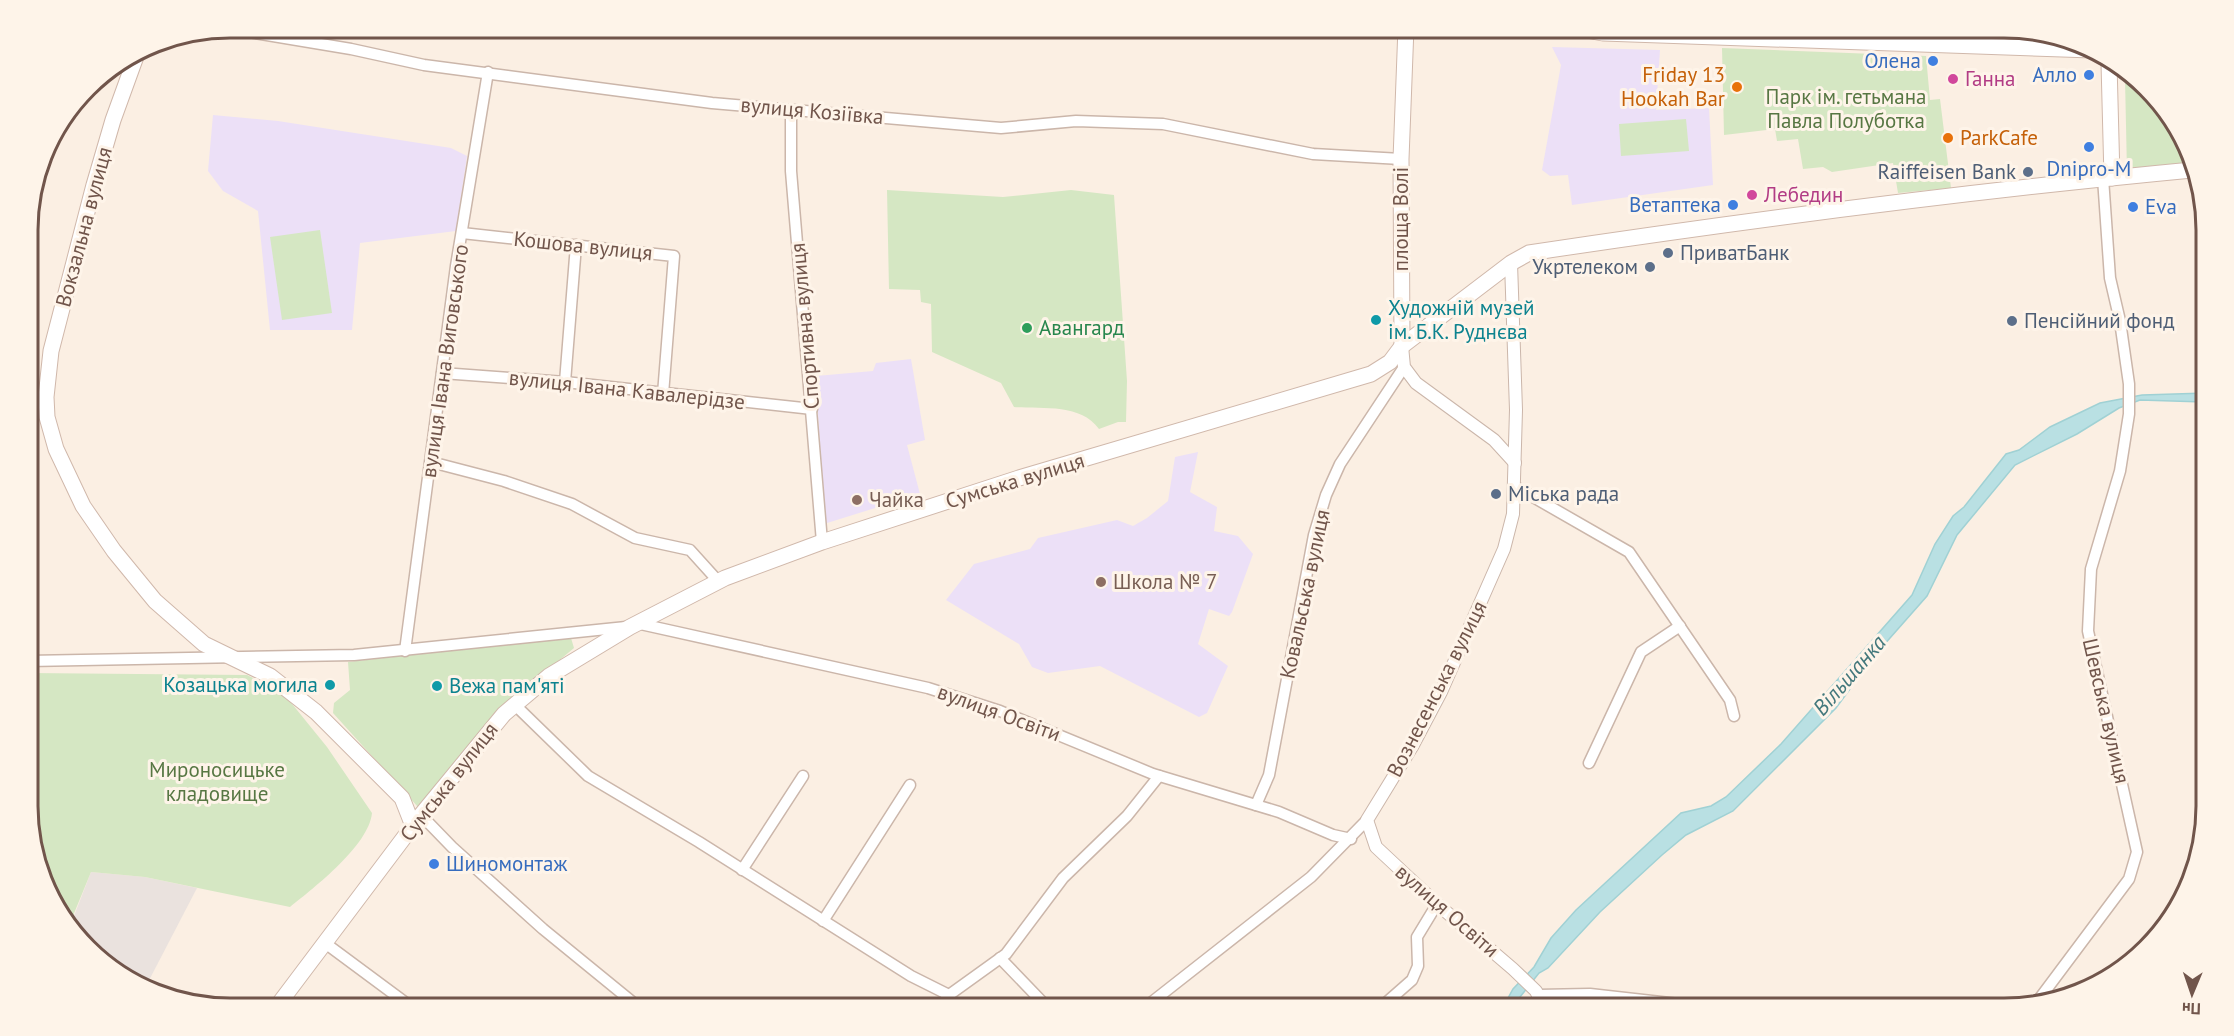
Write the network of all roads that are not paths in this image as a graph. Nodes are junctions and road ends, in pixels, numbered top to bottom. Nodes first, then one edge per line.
1 (285, 38) edge
2 (1406, 38) edge
3 (1748, 38) edge
4 (1892, 38) edge
5 (1892, 43) junction
6 (2070, 49) edge
7 (134, 63) edge
8 (2109, 69) edge
9 (488, 72) junction
10 (791, 111) junction
11 (1401, 159) junction
12 (2187, 170) edge
13 (2107, 178) junction
14 (462, 232) junction
15 (576, 245) junction
16 (1511, 263) junction
17 (1402, 346) junction
18 (1404, 367) junction
19 (442, 373) junction
20 (565, 382) junction
21 (663, 394) junction
22 (812, 409) junction
23 (430, 462) junction
24 (1515, 463) junction
25 (1514, 486) junction
26 (822, 542) junction
27 (718, 581) junction
28 (633, 625) junction
29 (1680, 626) junction
30 (405, 651) junction
31 (232, 658) junction
32 (38, 661) edge
33 (514, 704) junction
34 (1734, 716) dead end
35 (1589, 763) dead end
36 (803, 776) dead end
37 (1159, 776) junction
38 (910, 785) dead end
39 (1256, 805) junction
40 (1367, 820) junction
41 (417, 821) junction
42 (1351, 839) junction
43 (742, 870) junction
44 (1437, 904) junction
45 (823, 921) junction
46 (325, 943) junction
47 (1000, 958) junction
48 (1537, 993) junction
49 (949, 995) junction
50 (2042, 995) edge
51 (283, 998) edge
52 (399, 998) edge
53 (628, 998) edge
54 (947, 998) edge
55 (1038, 998) edge
56 (1157, 998) edge
57 (1392, 998) edge
58 (1539, 998) edge
59 (1625, 998) edge

1 - 9 street, вулиця Козіївка
2 - 11 main road, площа Волі
3 - 5 main road
4 - 5 street
5 - 6 main road
7 - 31 main road, Вокзальна вулиця
8 - 13 main road
9 - 10 street, вулиця Козіївка
9 - 14 street, вулиця Івана Виговського
10 - 11 street, вулиця Козіївка
10 - 22 street, Спортивна вулиця
11 - 17 main road, площа Волі
12 - 13 main road
13 - 16 main road
13 - 50 street, Шевська вулиця
14 - 15 street, Кошова вулиця
14 - 19 street, вулиця Івана Виговського
15 - 20 street
15 - 21 street, Кошова вулиця
16 - 17 main road
16 - 24 street, Вознесенська вулиця
17 - 18 street
17 - 26 main road, Сумська вулиця
18 - 24 street
18 - 39 street, Ковальська вулиця
19 - 20 street, вулиця Івана Кавалерідзе
19 - 23 street, вулиця Івана Виговського
20 - 21 street, вулиця Івана Кавалерідзе
21 - 22 street, вулиця Івана Кавалерідзе
22 - 26 street, Спортивна вулиця
23 - 27 street
23 - 30 street, вулиця Івана Виговського
24 - 25 street, Вознесенська вулиця
25 - 29 street
25 - 40 street, Вознесенська вулиця
26 - 27 main road, Сумська вулиця
27 - 28 main road, Сумська вулиця
28 - 30 street, Сумська вулиця
28 - 33 main road, Сумська вулиця
28 - 37 street, вулиця Освіти
29 - 34 street
29 - 35 street
30 - 31 street, Сумська вулиця
31 - 32 street, Сумська вулиця
31 - 41 main road, Вокзальна вулиця
33 - 41 main road, Сумська вулиця
33 - 43 street
36 - 43 street
37 - 39 street, вулиця Освіти
37 - 47 street
38 - 45 street
39 - 42 street, вулиця Освіти
40 - 42 street, Вознесенська вулиця
40 - 44 street, вулиця Освіти
41 - 46 main road, Сумська вулиця
41 - 53 street
42 - 56 street, Вознесенська вулиця
43 - 45 street
44 - 48 street, вулиця Освіти
44 - 57 street
45 - 49 street
46 - 51 main road, Сумська вулиця
46 - 52 street
47 - 49 street
47 - 55 street
48 - 58 street
48 - 59 street
49 - 54 street

